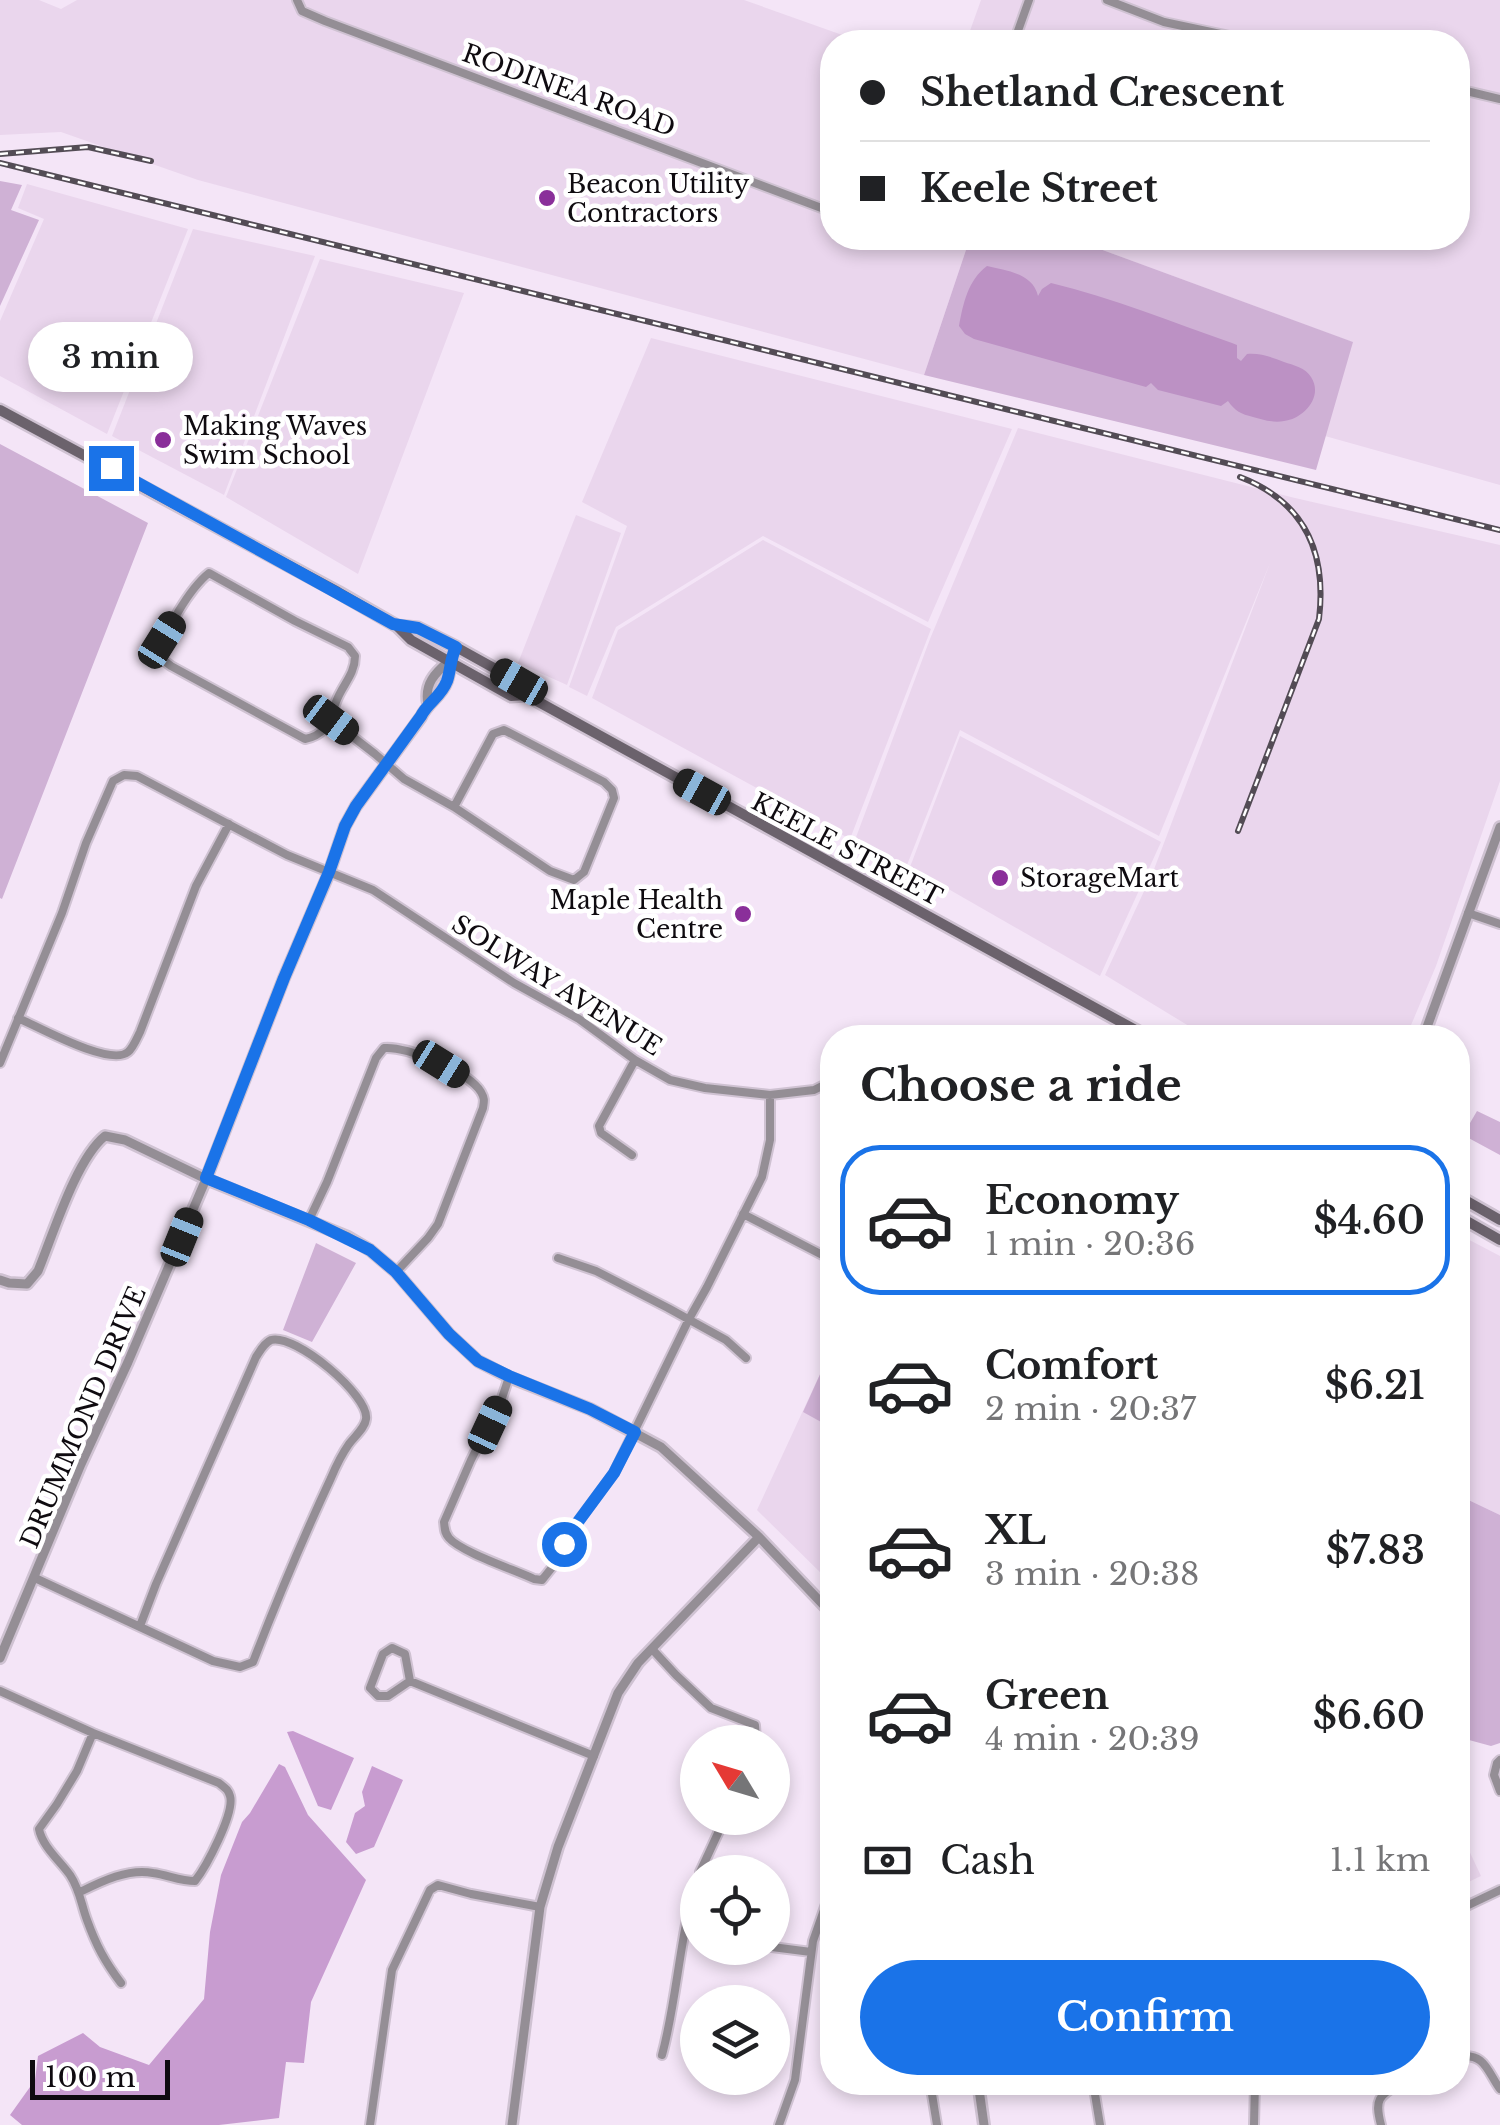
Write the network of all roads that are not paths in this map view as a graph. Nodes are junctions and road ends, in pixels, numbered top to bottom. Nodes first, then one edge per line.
1 (297, 0) edge
2 (1029, 0) edge
3 (1107, 0) edge
4 (1018, 30) edge
5 (1202, 30) edge
6 (1470, 92) edge
7 (1500, 99) edge
8 (820, 207) edge
9 (0, 410) edge
10 (397, 626) junction
11 (456, 647) junction
12 (450, 661) junction
13 (526, 695) junction
14 (331, 720) junction
15 (387, 764) junction
16 (454, 806) junction
17 (229, 824) junction
18 (1500, 827) edge
19 (329, 872) junction
20 (1468, 913) junction
21 (1500, 924) edge
22 (18, 1018) junction
23 (1126, 1025) edge
24 (1429, 1025) edge
25 (634, 1060) junction
26 (0, 1063) edge
27 (820, 1087) edge
28 (770, 1096) junction
29 (632, 1155) dead end
30 (206, 1178) junction
31 (1470, 1203) edge
32 (743, 1214) junction
33 (309, 1220) junction
34 (1500, 1220) edge
35 (1470, 1223) edge
36 (1500, 1240) edge
37 (820, 1254) edge
38 (558, 1258) dead end
39 (396, 1272) junction
40 (0, 1280) edge
41 (689, 1319) junction
42 (746, 1358) dead end
43 (509, 1376) junction
44 (635, 1432) junction
45 (759, 1537) junction
46 (36, 1578) junction
47 (820, 1601) edge
48 (140, 1626) junction
49 (652, 1648) junction
50 (0, 1658) edge
51 (410, 1681) junction
52 (0, 1691) edge
53 (755, 1725) edge
54 (93, 1733) junction
55 (594, 1756) junction
56 (1500, 1760) edge
57 (1500, 1790) edge
58 (1500, 1890) edge
59 (80, 1892) junction
60 (1470, 1904) edge
61 (540, 1907) junction
62 (820, 1919) edge
63 (790, 1950) edge
64 (811, 1952) junction
65 (680, 1965) edge
66 (121, 1983) dead end
67 (662, 2055) dead end
68 (1470, 2056) edge
69 (1500, 2088) edge
70 (932, 2095) edge
71 (980, 2095) edge
72 (1095, 2095) edge
73 (1255, 2095) edge
74 (1384, 2095) edge
75 (370, 2125) edge
76 (512, 2125) edge
77 (779, 2125) edge
78 (936, 2125) edge
79 (984, 2125) edge
80 (1100, 2125) edge
81 (1254, 2125) edge
82 (1382, 2125) edge

1 - 8 street, RODINEA ROAD
2 - 4 street
3 - 5 street
6 - 7 street
9 - 10 main road, KEELE STREET
10 - 11 main road, KEELE STREET
10 - 12 main road, KEELE STREET
11 - 12 street, DRUMMOND DRIVE
11 - 13 main road, KEELE STREET
12 - 13 main road, KEELE STREET
12 - 15 street, DRUMMOND DRIVE
13 - 23 main road, KEELE STREET
14 - 14 street
14 - 15 street
15 - 16 street
15 - 19 street, DRUMMOND DRIVE
16 - 16 street
17 - 19 street, SOLWAY AVENUE
17 - 22 street
17 - 22 street, SOLWAY AVENUE
18 - 20 street
19 - 25 street, SOLWAY AVENUE
19 - 30 street, DRUMMOND DRIVE
20 - 21 street
20 - 24 street
22 - 26 street
25 - 28 street, SOLWAY AVENUE
25 - 29 street
27 - 28 street, SOLWAY AVENUE
28 - 32 street
30 - 33 street
30 - 40 street
30 - 46 street, DRUMMOND DRIVE
31 - 34 main road
32 - 37 street
32 - 41 street
33 - 39 street
33 - 39 street
35 - 36 main road
38 - 41 street
39 - 43 street
41 - 42 street
41 - 44 street
43 - 44 street
43 - 44 street
44 - 45 street
45 - 47 street
45 - 49 street
46 - 48 street
46 - 50 street, DRUMMOND DRIVE
48 - 48 street
49 - 53 street
49 - 55 street
51 - 51 street
51 - 55 street
52 - 54 street
54 - 59 street
54 - 59 street
55 - 61 street
56 - 57 street
58 - 60 street
59 - 66 street
61 - 75 street
61 - 76 street
62 - 64 street
63 - 64 street
64 - 77 street
65 - 67 street
68 - 69 street
70 - 78 street
71 - 79 street
72 - 80 street
73 - 81 street
74 - 82 street

